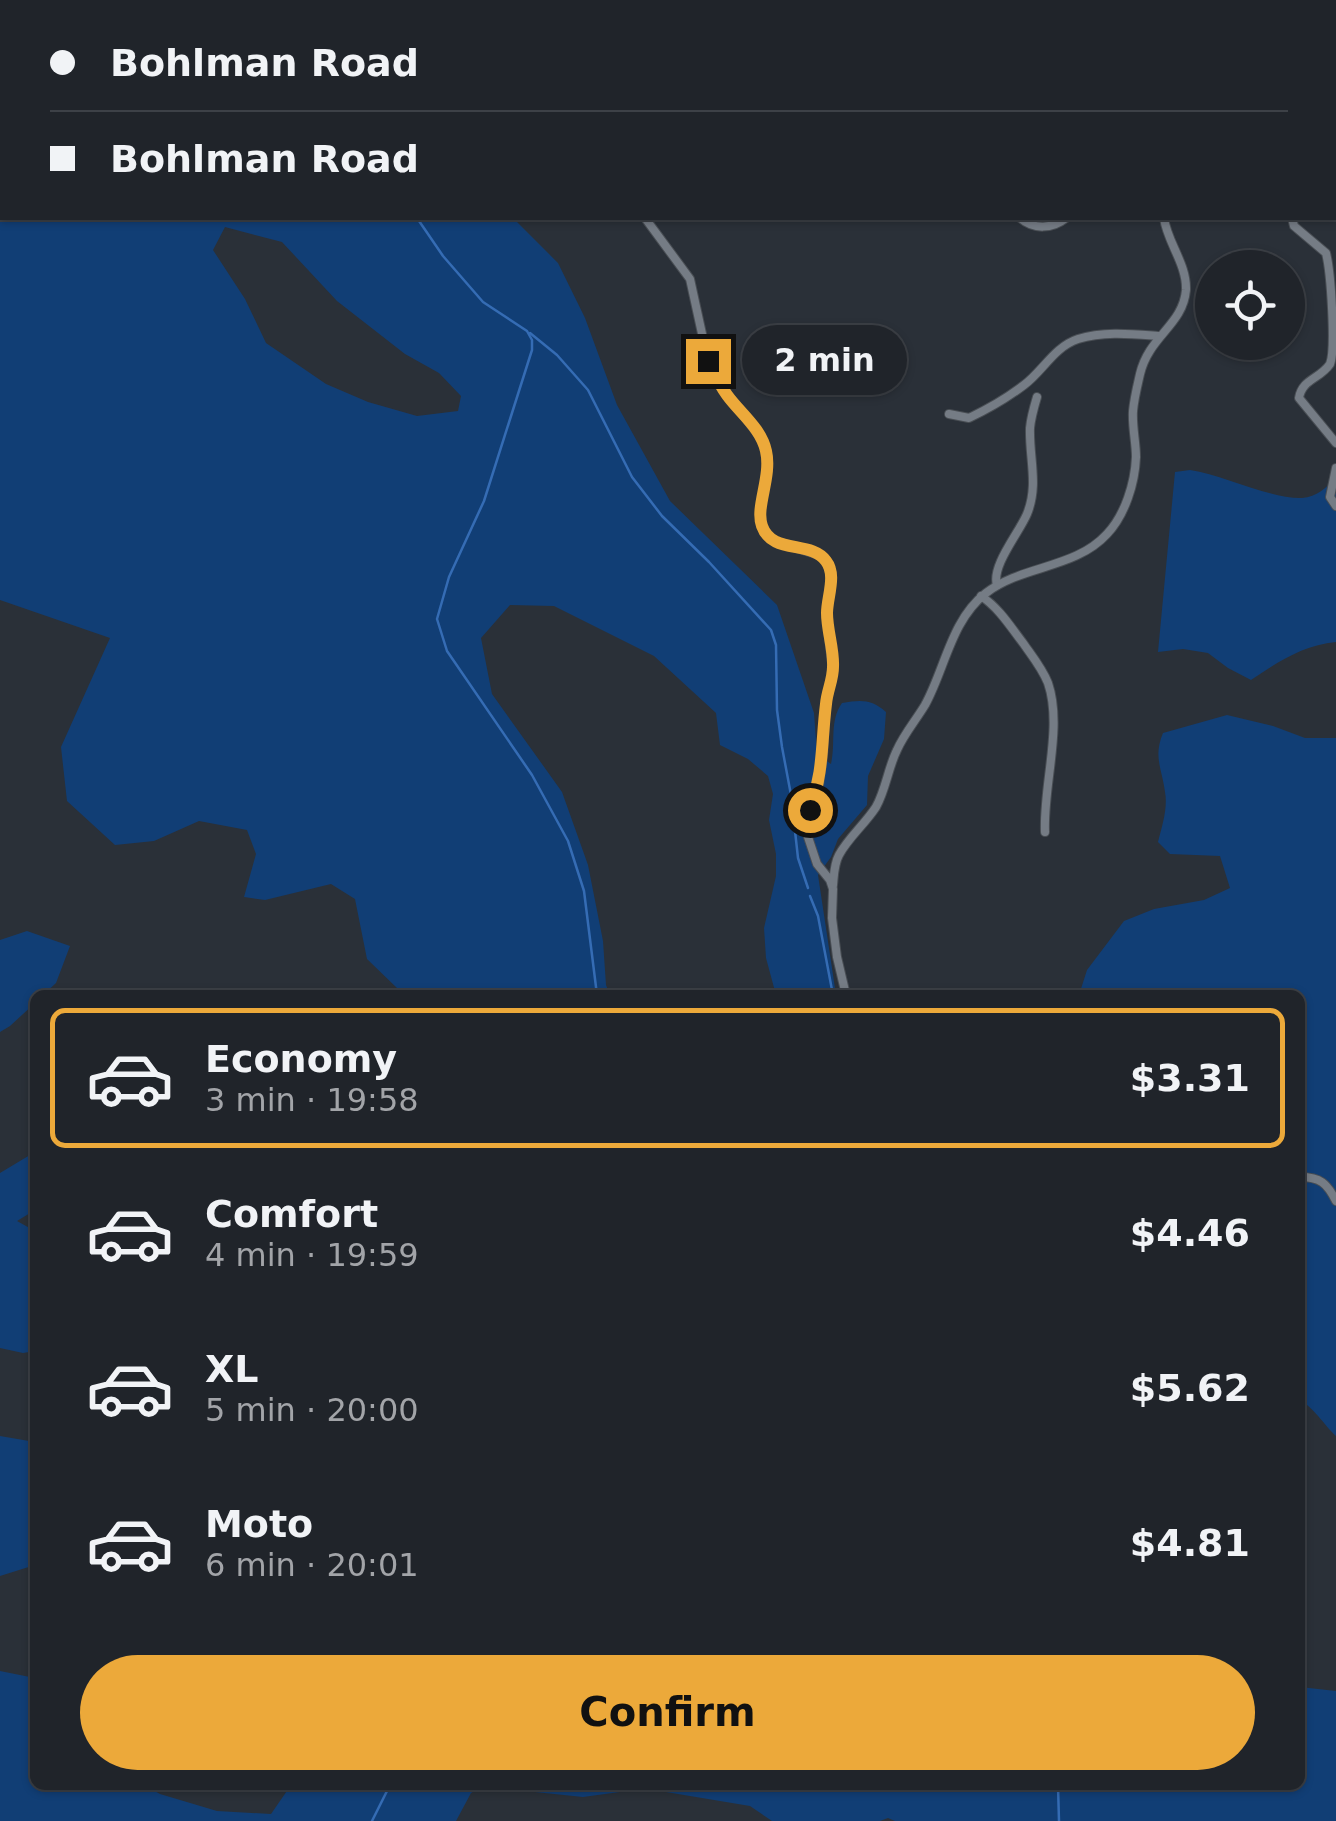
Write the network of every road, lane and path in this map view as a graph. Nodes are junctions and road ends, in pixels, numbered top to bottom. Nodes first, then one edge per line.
1 (646, 220) edge
2 (1023, 220) edge
3 (1063, 220) edge
4 (1164, 220) edge
5 (1292, 220) edge
6 (1158, 336) junction
7 (1037, 397) dead end
8 (949, 414) dead end
9 (1336, 443) edge
10 (1336, 468) edge
11 (1336, 506) edge
12 (997, 585) junction
13 (982, 596) junction
14 (1046, 832) dead end
15 (833, 890) junction
16 (845, 990) edge
17 (1305, 1177) edge
18 (1336, 1200) edge

1 - 15 street
2 - 3 street
4 - 6 street
5 - 9 street
6 - 8 street
6 - 12 street
7 - 12 street
10 - 11 street
12 - 13 street
13 - 14 street
13 - 15 street
15 - 16 street
17 - 18 street

